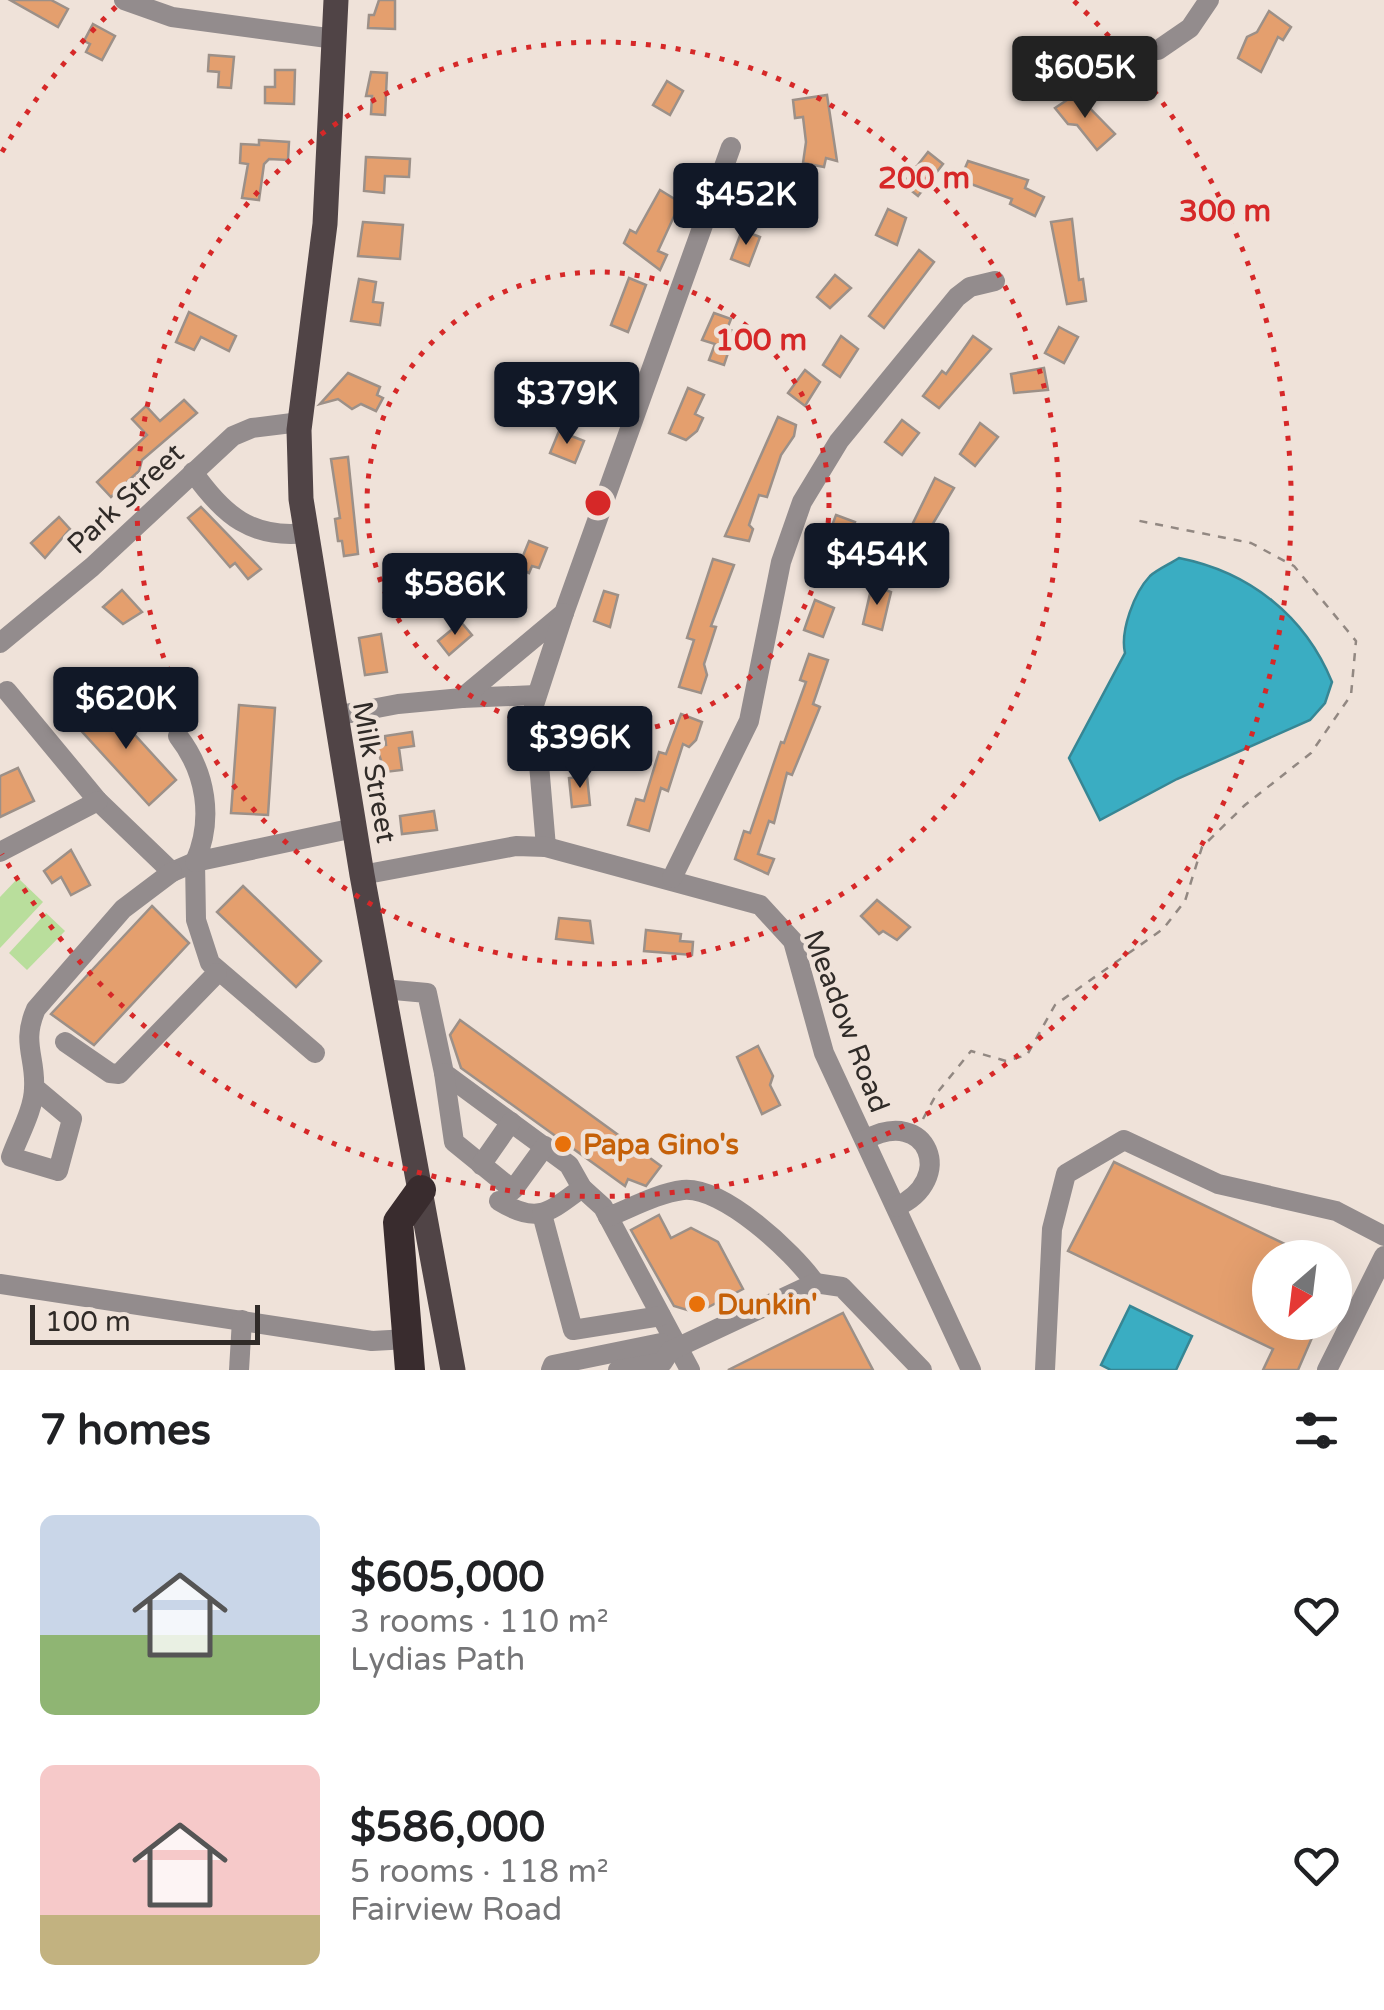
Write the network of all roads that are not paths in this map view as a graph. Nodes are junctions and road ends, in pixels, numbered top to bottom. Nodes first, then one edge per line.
1 (124, 0) edge
2 (336, 0) edge
3 (1209, 0) edge
4 (335, 39) junction
5 (1158, 50) dead end
6 (731, 147) dead end
7 (995, 281) dead end
8 (300, 422) junction
9 (193, 472) junction
10 (306, 533) junction
11 (564, 613) junction
12 (0, 642) edge
13 (7, 691) dead end
14 (536, 695) junction
15 (462, 698) junction
16 (336, 716) junction
17 (178, 736) dead end
18 (98, 800) junction
19 (354, 828) junction
20 (546, 847) junction
21 (0, 852) edge
22 (194, 862) junction
23 (172, 872) junction
24 (362, 874) junction
25 (672, 878) junction
26 (217, 973) junction
27 (384, 989) junction
28 (65, 1042) dead end
29 (315, 1053) dead end
30 (444, 1073) junction
31 (34, 1088) dead end
32 (510, 1122) junction
33 (864, 1140) junction
34 (545, 1146) junction
35 (481, 1165) junction
36 (582, 1188) junction
37 (422, 1190) junction
38 (498, 1201) dead end
39 (896, 1207) junction
40 (542, 1214) junction
41 (608, 1217) junction
42 (1384, 1236) edge
43 (1384, 1256) edge
44 (815, 1283) junction
45 (0, 1284) edge
46 (661, 1316) junction
47 (242, 1320) junction
48 (408, 1339) junction
49 (674, 1349) junction
50 (238, 1370) edge
51 (410, 1370) edge
52 (454, 1370) edge
53 (550, 1370) edge
54 (618, 1370) edge
55 (690, 1370) edge
56 (922, 1370) edge
57 (971, 1370) edge
58 (1045, 1370) edge
59 (1327, 1370) edge

1 - 4 street
2 - 4 main road, Milk Street
3 - 5 street
4 - 8 main road, Milk Street
6 - 11 street
7 - 25 street
8 - 9 street, Park Street
8 - 10 main road, Milk Street
9 - 10 street
9 - 12 street, Park Street
10 - 16 main road, Milk Street
11 - 14 street
11 - 15 street
13 - 18 street
14 - 15 street
14 - 20 street
15 - 16 street
16 - 19 main road, Milk Street
17 - 22 street
18 - 21 street
18 - 23 street
19 - 22 street
19 - 24 main road, Milk Street
20 - 24 street, Meadow Road
20 - 25 street, Meadow Road
22 - 23 street
22 - 26 street
23 - 31 street
24 - 27 main road, Milk Street
25 - 33 street, Meadow Road
26 - 28 street
26 - 29 street
27 - 30 street
27 - 37 main road, Milk Street
30 - 32 street
30 - 35 street
32 - 34 street
32 - 35 street
33 - 39 street, Meadow Road
33 - 39 street
34 - 35 street
34 - 36 street
36 - 40 street
36 - 41 street
37 - 48 highway
37 - 52 main road, Milk Street
38 - 40 street
39 - 57 street, Meadow Road
40 - 46 street
41 - 44 street
41 - 46 street
42 - 58 street
43 - 59 street
44 - 49 street
44 - 56 street
45 - 47 street
46 - 49 street
47 - 48 street
47 - 50 street
48 - 51 highway
49 - 53 street
49 - 54 street
49 - 55 street

